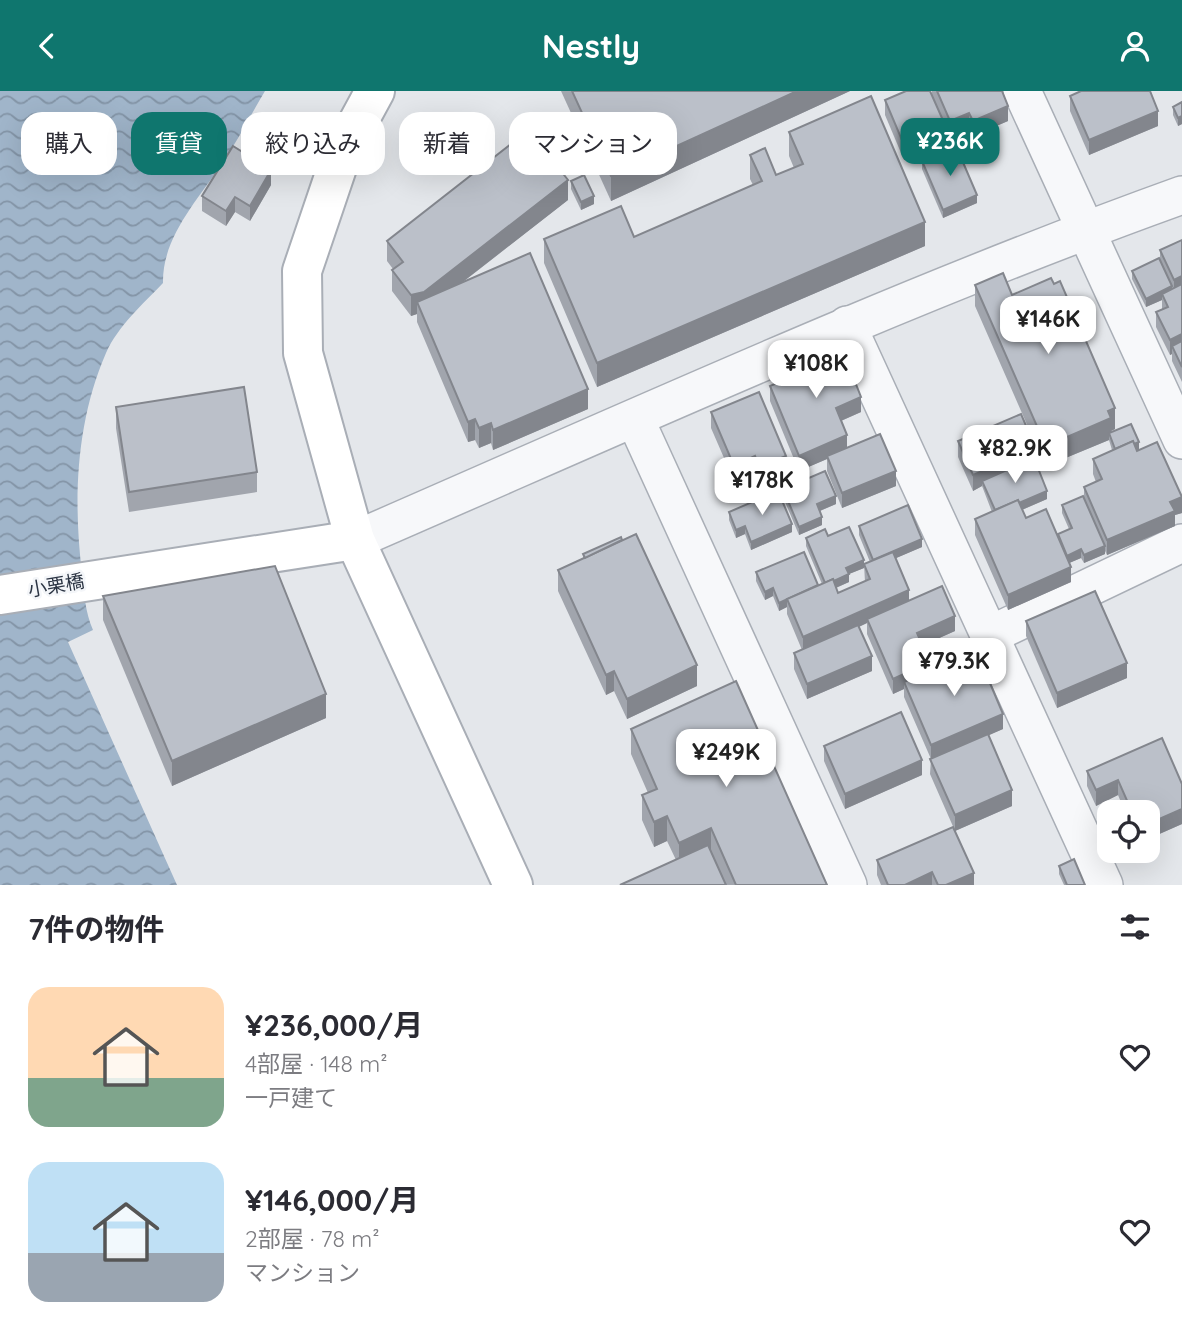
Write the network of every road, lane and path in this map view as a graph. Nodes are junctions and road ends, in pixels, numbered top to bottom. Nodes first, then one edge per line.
1 (375, 91) edge
2 (1022, 91) edge
3 (1182, 195) edge
4 (1084, 230) junction
5 (847, 325) junction
6 (635, 419) junction
7 (1182, 440) edge
8 (355, 540) junction
9 (1182, 543) edge
10 (0, 594) edge
11 (990, 635) junction
12 (513, 885) edge
13 (848, 885) edge
14 (1104, 885) edge

1 - 8 street
2 - 4 street
3 - 4 street
4 - 5 street
4 - 7 street
5 - 6 street
5 - 11 street
6 - 8 street
6 - 13 street
8 - 10 street, 小栗橋
8 - 12 street
9 - 11 street
11 - 14 street

